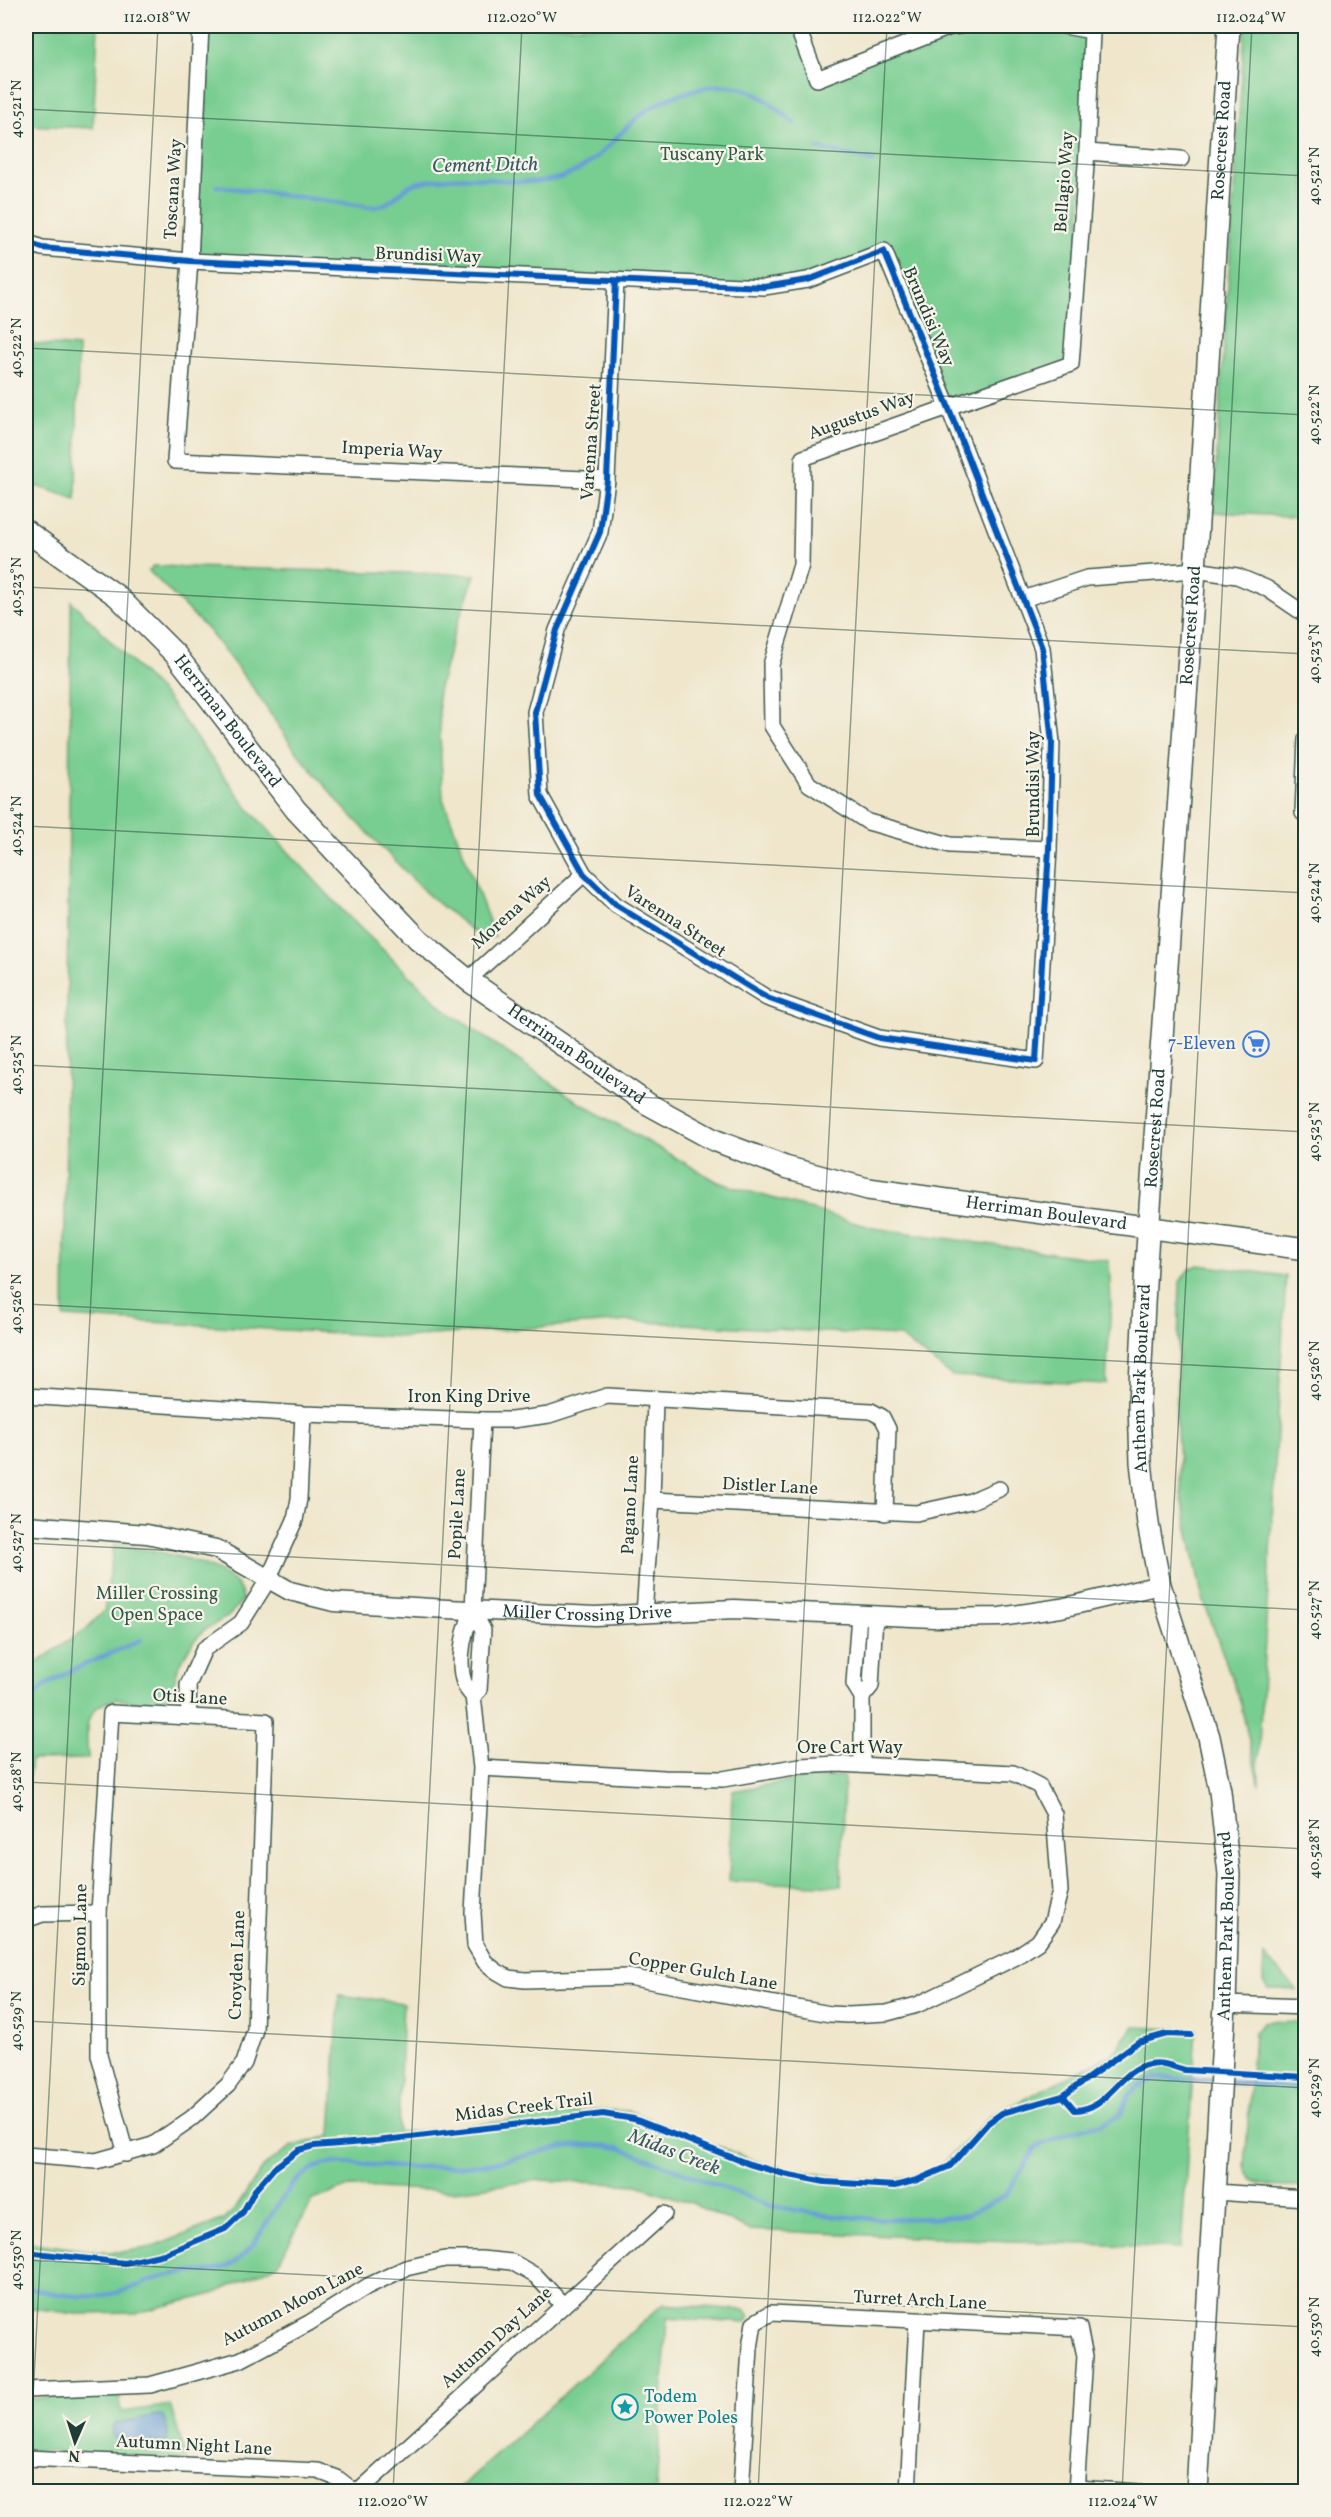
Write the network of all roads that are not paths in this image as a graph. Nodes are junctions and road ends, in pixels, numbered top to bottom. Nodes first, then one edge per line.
1 (201, 26) edge
2 (797, 26) edge
3 (960, 26) edge
4 (1064, 26) edge
5 (1229, 26) edge
6 (1087, 152) junction
7 (1181, 159) dead end
8 (26, 242) edge
9 (190, 261) junction
10 (616, 281) junction
11 (1071, 364) joint
12 (948, 406) junction
13 (175, 461) joint
14 (607, 480) junction
15 (27, 534) edge
16 (1195, 570) junction
17 (1023, 599) junction
18 (1305, 615) edge
19 (1305, 739) edge
20 (1305, 813) edge
21 (1049, 849) junction
22 (584, 874) junction
23 (468, 980) junction
24 (1036, 1061) joint
25 (1149, 1227) junction
26 (1305, 1249) edge
27 (26, 1396) edge
28 (655, 1399) junction
29 (303, 1414) junction
30 (482, 1420) junction
31 (999, 1489) dead end
32 (652, 1500) junction
33 (885, 1513) junction
34 (26, 1526) edge
35 (268, 1581) junction
36 (1160, 1585) junction
37 (473, 1610) junction
38 (644, 1614) junction
39 (867, 1615) junction
40 (111, 1713) joint
41 (189, 1717) junction
42 (266, 1721) joint
43 (862, 1765) junction
44 (481, 1768) junction
45 (99, 1913) junction
46 (26, 1920) edge
47 (1052, 1922) joint
48 (1225, 2004) junction
49 (1305, 2007) edge
50 (126, 2154) junction
51 (26, 2155) edge
52 (1215, 2192) junction
53 (1305, 2198) edge
54 (664, 2214) dead end
55 (563, 2304) junction
56 (917, 2321) junction
57 (26, 2390) edge
58 (26, 2458) edge
59 (1076, 2490) edge
60 (357, 2492) edge
61 (741, 2492) edge
62 (908, 2492) edge
63 (1138, 2492) edge
64 (1197, 2492) edge

1 - 9 street, Toscana Way
2 - 3 street
4 - 6 street, Bellagio Way
5 - 16 main road, Rosecrest Road
6 - 7 street
6 - 11 street, Bellagio Way
8 - 9 street, Brundisi Way
9 - 10 street, Brundisi Way
9 - 13 street, Toscana Way
10 - 12 street, Brundisi Way
10 - 14 street, Varenna Street
11 - 12 street, Augustus Way
12 - 17 street, Brundisi Way
12 - 21 street, Augustus Way
13 - 14 street, Imperia Way
14 - 22 street, Varenna Street
15 - 23 main road, Herriman Boulevard
16 - 17 street
16 - 18 street
16 - 25 main road, Rosecrest Road
17 - 21 street, Brundisi Way
19 - 20 street
21 - 24 street, Brundisi Way
22 - 23 street, Morena Way
22 - 24 street, Varenna Street
23 - 25 main road, Herriman Boulevard
25 - 26 main road, Herriman Boulevard
25 - 36 main road, Anthem Park Boulevard
27 - 29 street, Iron King Drive
28 - 30 street, Iron King Drive
28 - 32 street, Pagano Lane
28 - 33 street, Iron King Drive
29 - 30 street, Iron King Drive
29 - 35 street
30 - 37 street, Popile Lane
31 - 33 street, Distler Lane
32 - 33 street, Distler Lane
32 - 38 street, Pagano Lane
34 - 35 street, Miller Crossing Drive
35 - 37 street, Miller Crossing Drive
35 - 41 street
36 - 39 street, Miller Crossing Drive
36 - 48 main road, Anthem Park Boulevard
37 - 38 street, Miller Crossing Drive
37 - 44 street, Copper Gulch Lane
38 - 39 street, Miller Crossing Drive
39 - 43 street
40 - 41 street, Otis Lane
40 - 45 street, Sigmon Lane
41 - 42 street, Otis Lane
42 - 50 street, Croyden Lane
43 - 44 street, Ore Cart Way
43 - 47 street, Ore Cart Way
44 - 47 street, Copper Gulch Lane
45 - 46 street
45 - 50 street, Sigmon Lane
48 - 49 street
48 - 52 main road, Anthem Park Boulevard
50 - 51 street, Croyden Lane
52 - 53 street
52 - 64 main road, Anthem Park Boulevard
54 - 55 street, Autumn Day Lane
55 - 57 street, Autumn Moon Lane
55 - 60 street, Autumn Day Lane
56 - 59 street, Turret Arch Lane
56 - 61 street, Turret Arch Lane
56 - 62 street
58 - 60 street, Autumn Night Lane
59 - 63 street

